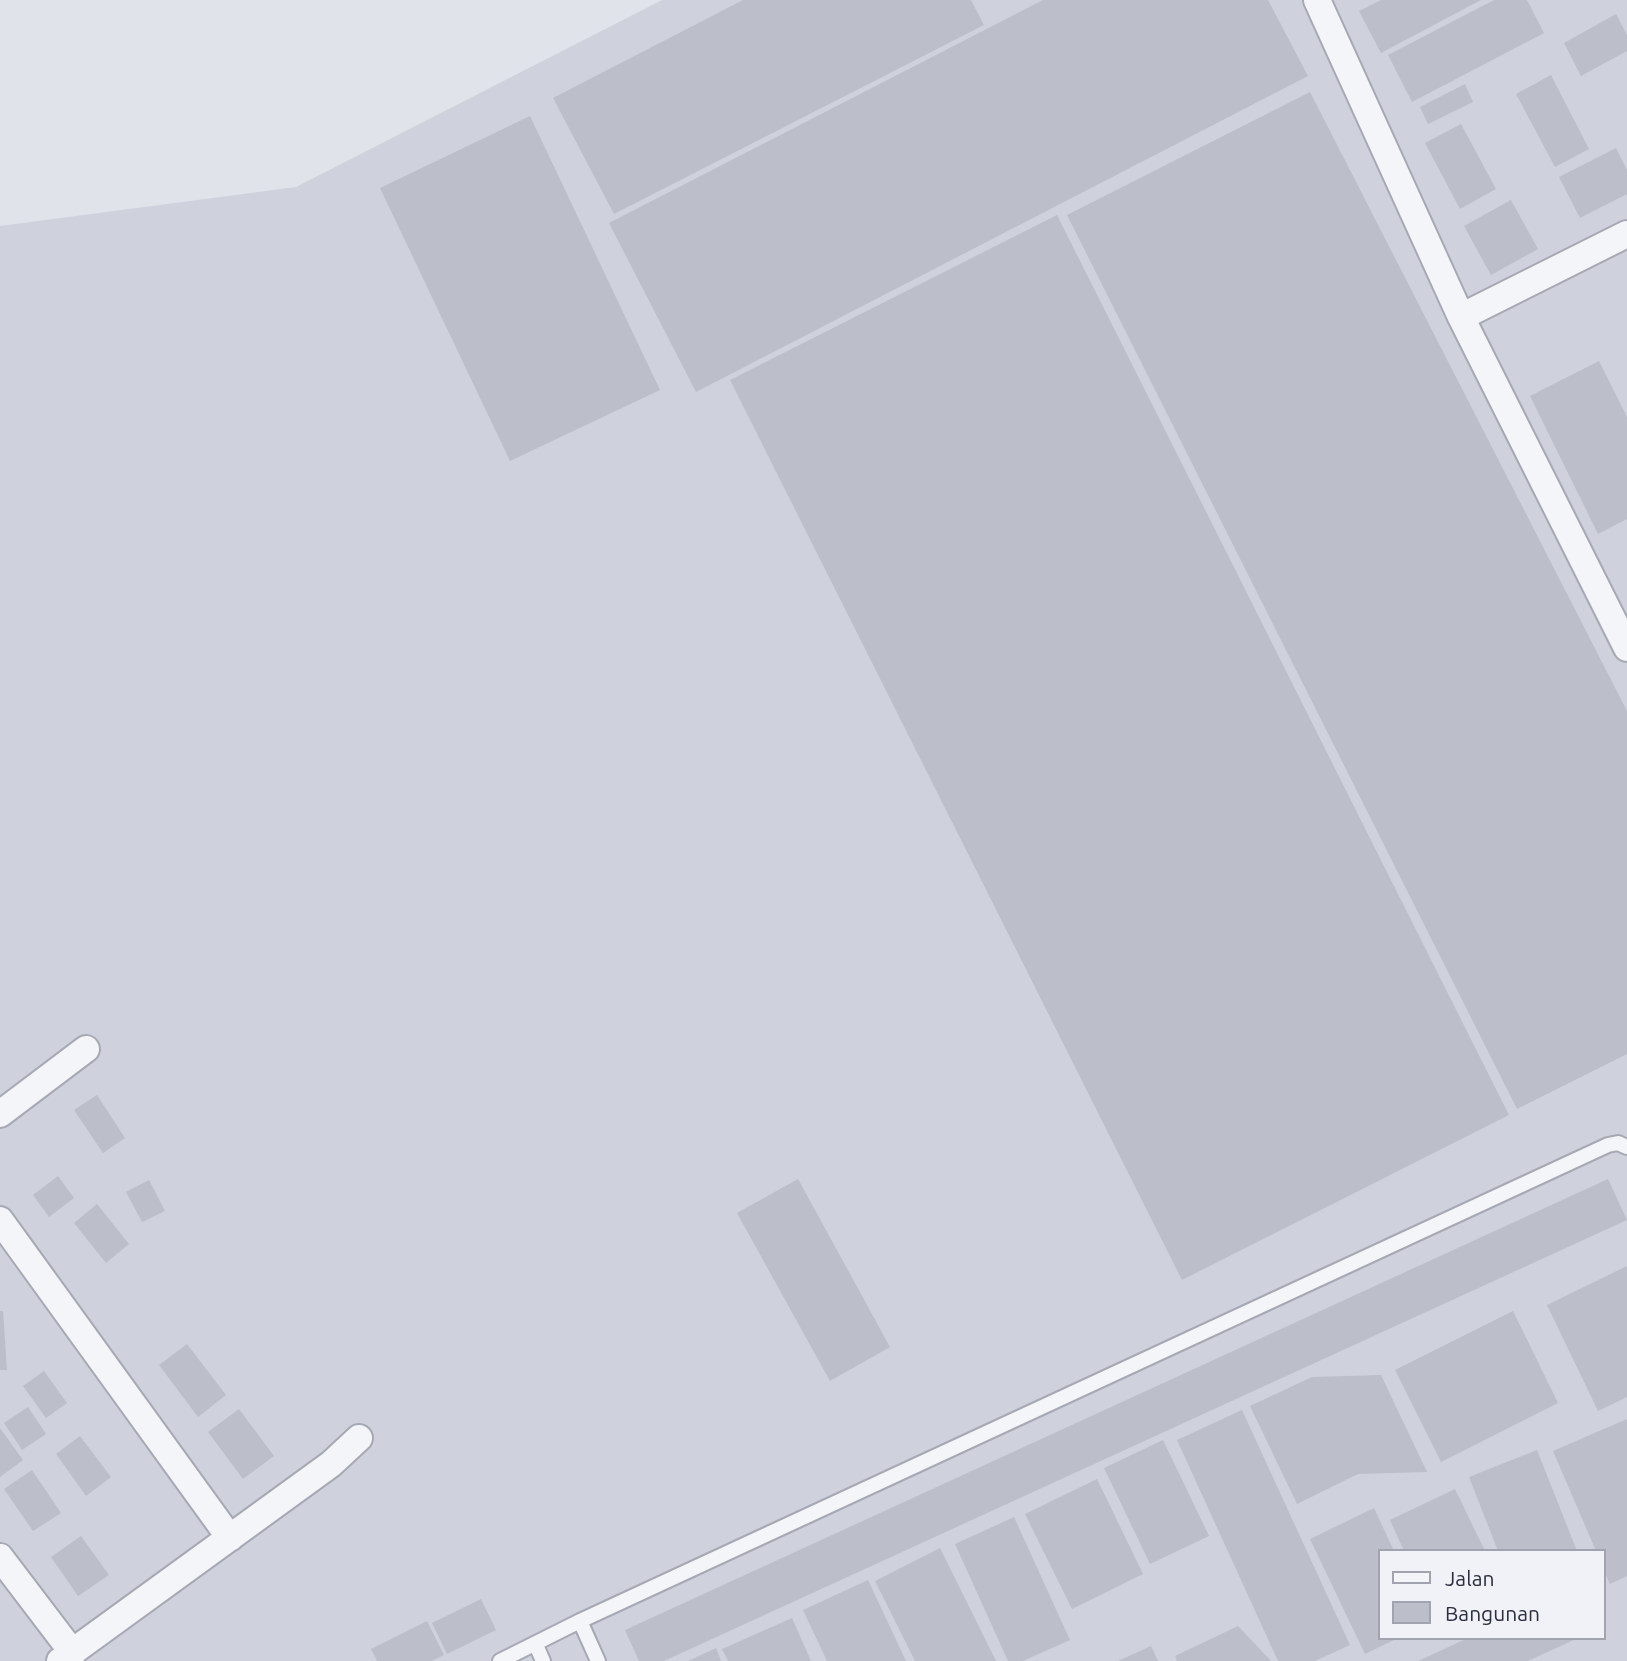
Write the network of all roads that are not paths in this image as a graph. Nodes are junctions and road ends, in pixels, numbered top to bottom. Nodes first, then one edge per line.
1 (1317, 0) edge
2 (1627, 234) edge
3 (1461, 317) junction
4 (1627, 648) edge
5 (86, 1049) dead end
6 (0, 1114) edge
7 (1627, 1147) edge
8 (0, 1220) edge
9 (359, 1438) dead end
10 (230, 1538) junction
11 (0, 1557) edge
12 (580, 1621) junction
13 (536, 1645) junction
14 (67, 1657) edge
15 (500, 1661) edge
16 (543, 1661) edge
17 (598, 1661) edge

1 - 3 street
2 - 3 street
3 - 4 street
5 - 6 street
7 - 12 lane
8 - 10 street
9 - 10 street
10 - 14 street
11 - 14 street
12 - 13 lane
12 - 17 lane
13 - 15 lane
13 - 16 lane

